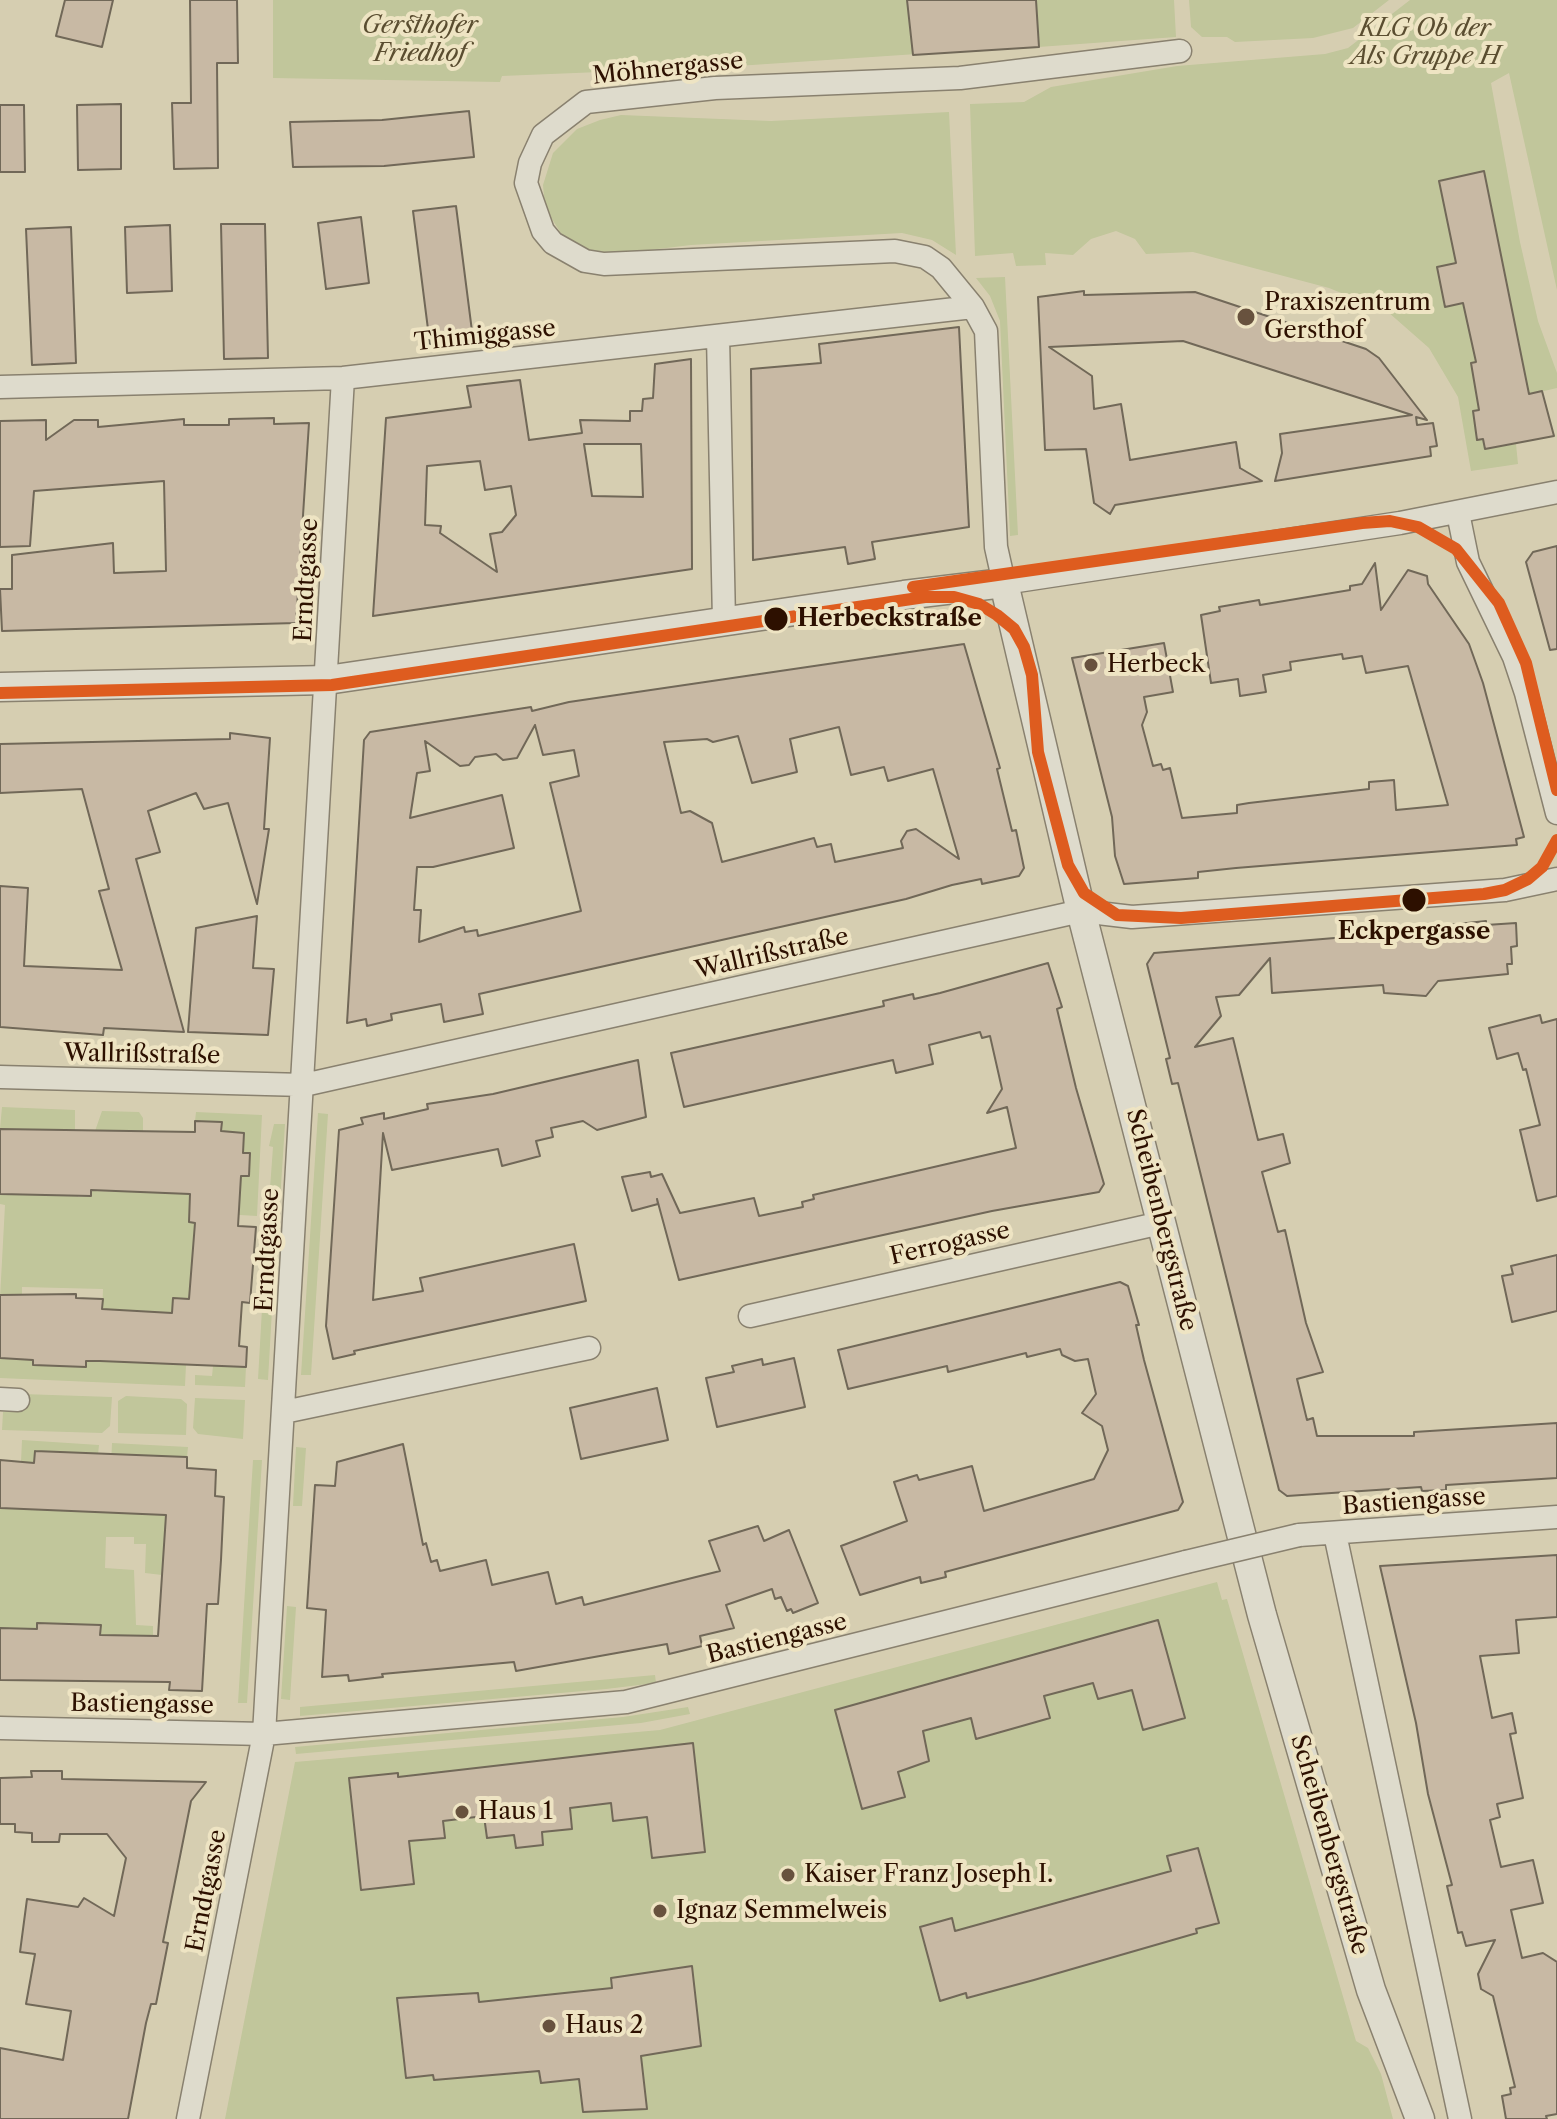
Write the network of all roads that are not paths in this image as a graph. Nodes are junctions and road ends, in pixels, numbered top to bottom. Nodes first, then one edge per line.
1 (1180, 51) dead end
2 (973, 307) junction
3 (718, 336) junction
4 (343, 378) junction
5 (0, 387) edge
6 (1557, 492) edge
7 (1458, 513) junction
8 (1004, 583) junction
9 (724, 621) junction
10 (327, 680) junction
11 (0, 687) edge
12 (1557, 813) edge
13 (1557, 879) edge
14 (1081, 911) junction
15 (0, 1077) edge
16 (304, 1085) junction
17 (1161, 1223) junction
18 (750, 1316) dead end
19 (589, 1348) dead end
20 (284, 1412) junction
21 (1557, 1517) edge
22 (1335, 1534) junction
23 (0, 1728) edge
24 (264, 1734) junction
25 (188, 2119) edge
26 (1420, 2119) edge
27 (1460, 2119) edge

1 - 2 street, Möhnergasse
2 - 3 street, Thimiggasse
2 - 8 street, Scheibenbergstraße
3 - 4 street, Thimiggasse
3 - 9 street
4 - 5 street, Thimiggasse
4 - 10 street, Erndtgasse
6 - 7 street
7 - 8 street
7 - 12 street
8 - 9 street
8 - 14 street, Scheibenbergstraße
9 - 10 street
10 - 11 street
10 - 16 street, Erndtgasse
13 - 14 street, Wallrißstraße
14 - 16 street, Wallrißstraße
14 - 17 street, Scheibenbergstraße
15 - 16 street, Wallrißstraße
16 - 20 street, Erndtgasse
17 - 18 street, Ferrogasse
17 - 26 street, Scheibenbergstraße
19 - 20 street
20 - 24 street, Erndtgasse
21 - 22 street, Bastiengasse
22 - 24 street, Bastiengasse, bridge
22 - 27 street
23 - 24 street, Bastiengasse
24 - 25 street, Erndtgasse

